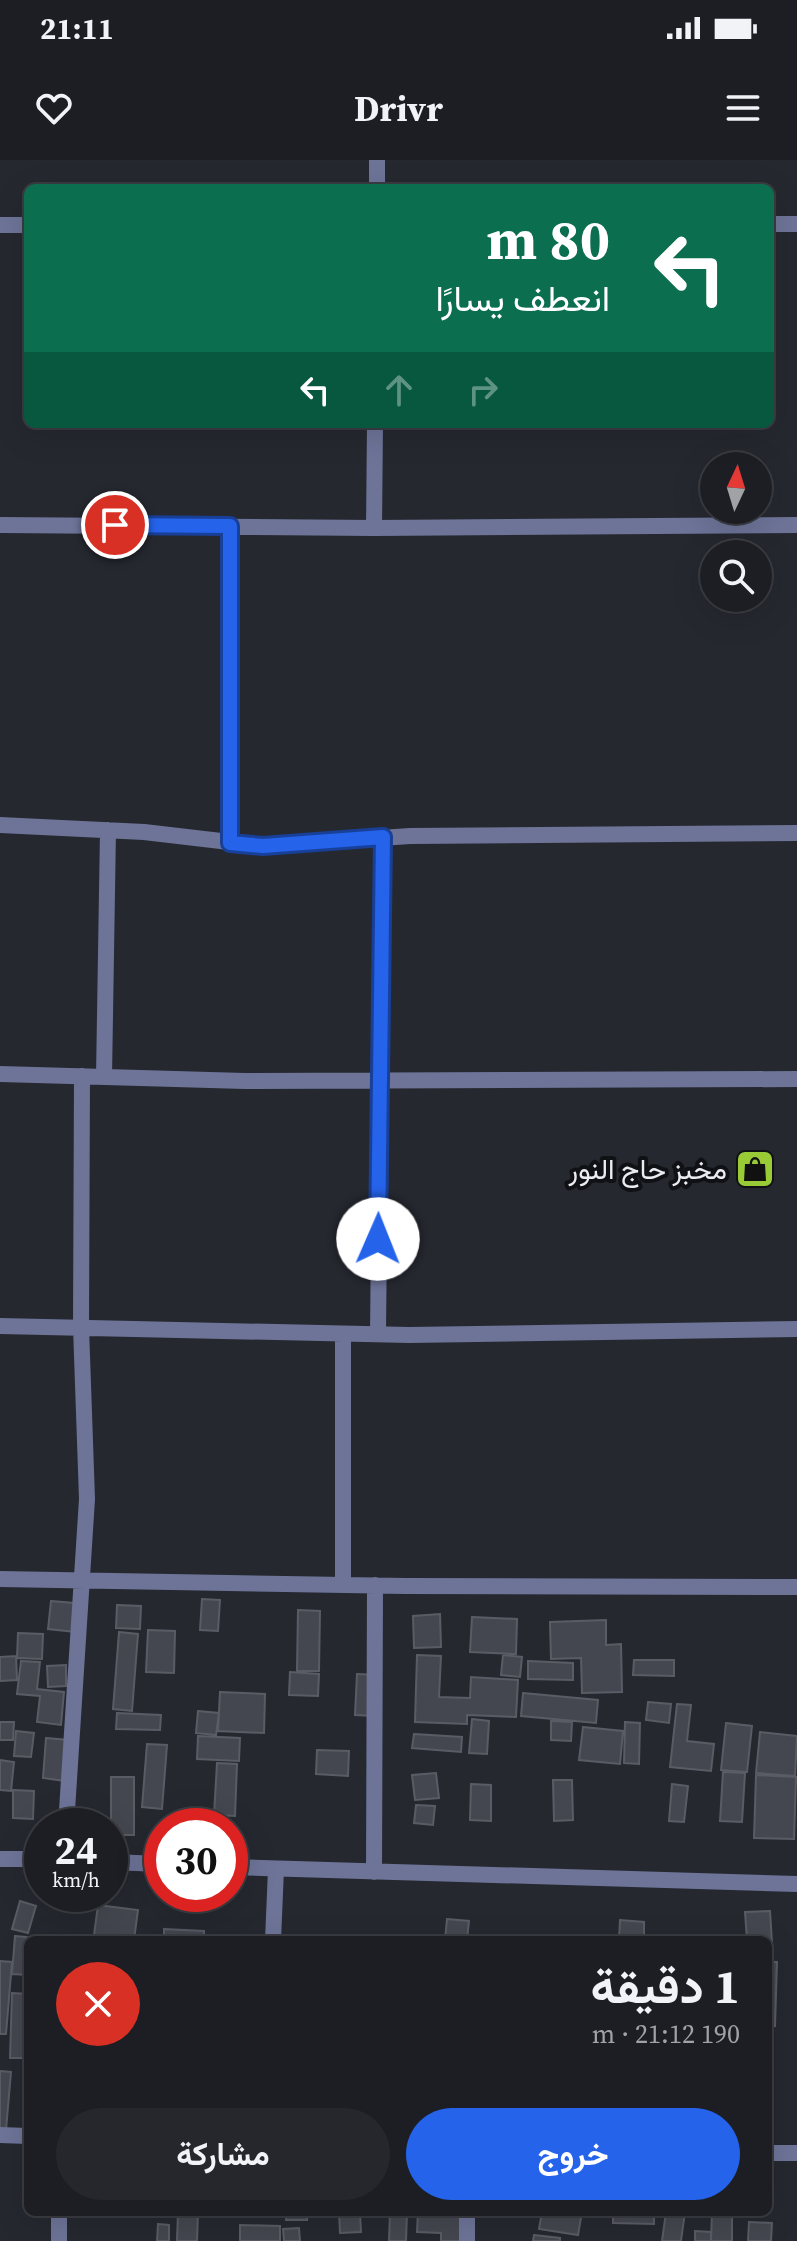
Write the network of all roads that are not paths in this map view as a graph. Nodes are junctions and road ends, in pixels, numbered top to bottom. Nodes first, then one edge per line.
1 (377, 160) edge
2 (377, 184) edge
3 (774, 224) edge
4 (797, 224) edge
5 (0, 225) edge
6 (24, 225) edge
7 (375, 428) edge
8 (0, 525) edge
9 (797, 525) edge
10 (230, 526) junction
11 (374, 528) junction
12 (0, 825) edge
13 (108, 830) junction
14 (797, 833) edge
15 (383, 837) junction
16 (230, 843) junction
17 (0, 1074) edge
18 (82, 1076) junction
19 (104, 1077) junction
20 (797, 1079) edge
21 (380, 1081) junction
22 (0, 1326) edge
23 (81, 1327) junction
24 (797, 1329) edge
25 (343, 1334) junction
26 (378, 1334) junction
27 (82, 1578) junction
28 (0, 1579) edge
29 (343, 1584) junction
30 (375, 1585) junction
31 (797, 1587) edge
32 (67, 1808) edge
33 (0, 1859) edge
34 (24, 1859) edge
35 (248, 1868) edge
36 (276, 1869) junction
37 (374, 1872) junction
38 (797, 1884) edge
39 (273, 1936) edge
40 (0, 2135) edge
41 (24, 2136) edge
42 (772, 2153) edge
43 (797, 2153) edge
44 (59, 2216) edge
45 (467, 2216) edge
46 (59, 2241) edge
47 (467, 2241) edge

1 - 2 street
3 - 4 street
5 - 6 street
7 - 11 street
8 - 10 street
9 - 11 street
10 - 11 street
10 - 16 street
12 - 13 street
13 - 16 street
13 - 19 street
14 - 15 street
15 - 16 street
15 - 21 street
17 - 18 street
18 - 19 street
18 - 23 street
19 - 21 street
20 - 21 street
21 - 26 street
22 - 23 street
23 - 25 street
23 - 27 street
24 - 26 street
25 - 26 street
25 - 29 street
27 - 28 street
27 - 29 street
27 - 32 street
29 - 30 street
30 - 31 street
30 - 37 street
33 - 34 street
35 - 36 street
36 - 37 street
36 - 39 street
37 - 38 street
40 - 41 street
42 - 43 street
44 - 46 street
45 - 47 street

